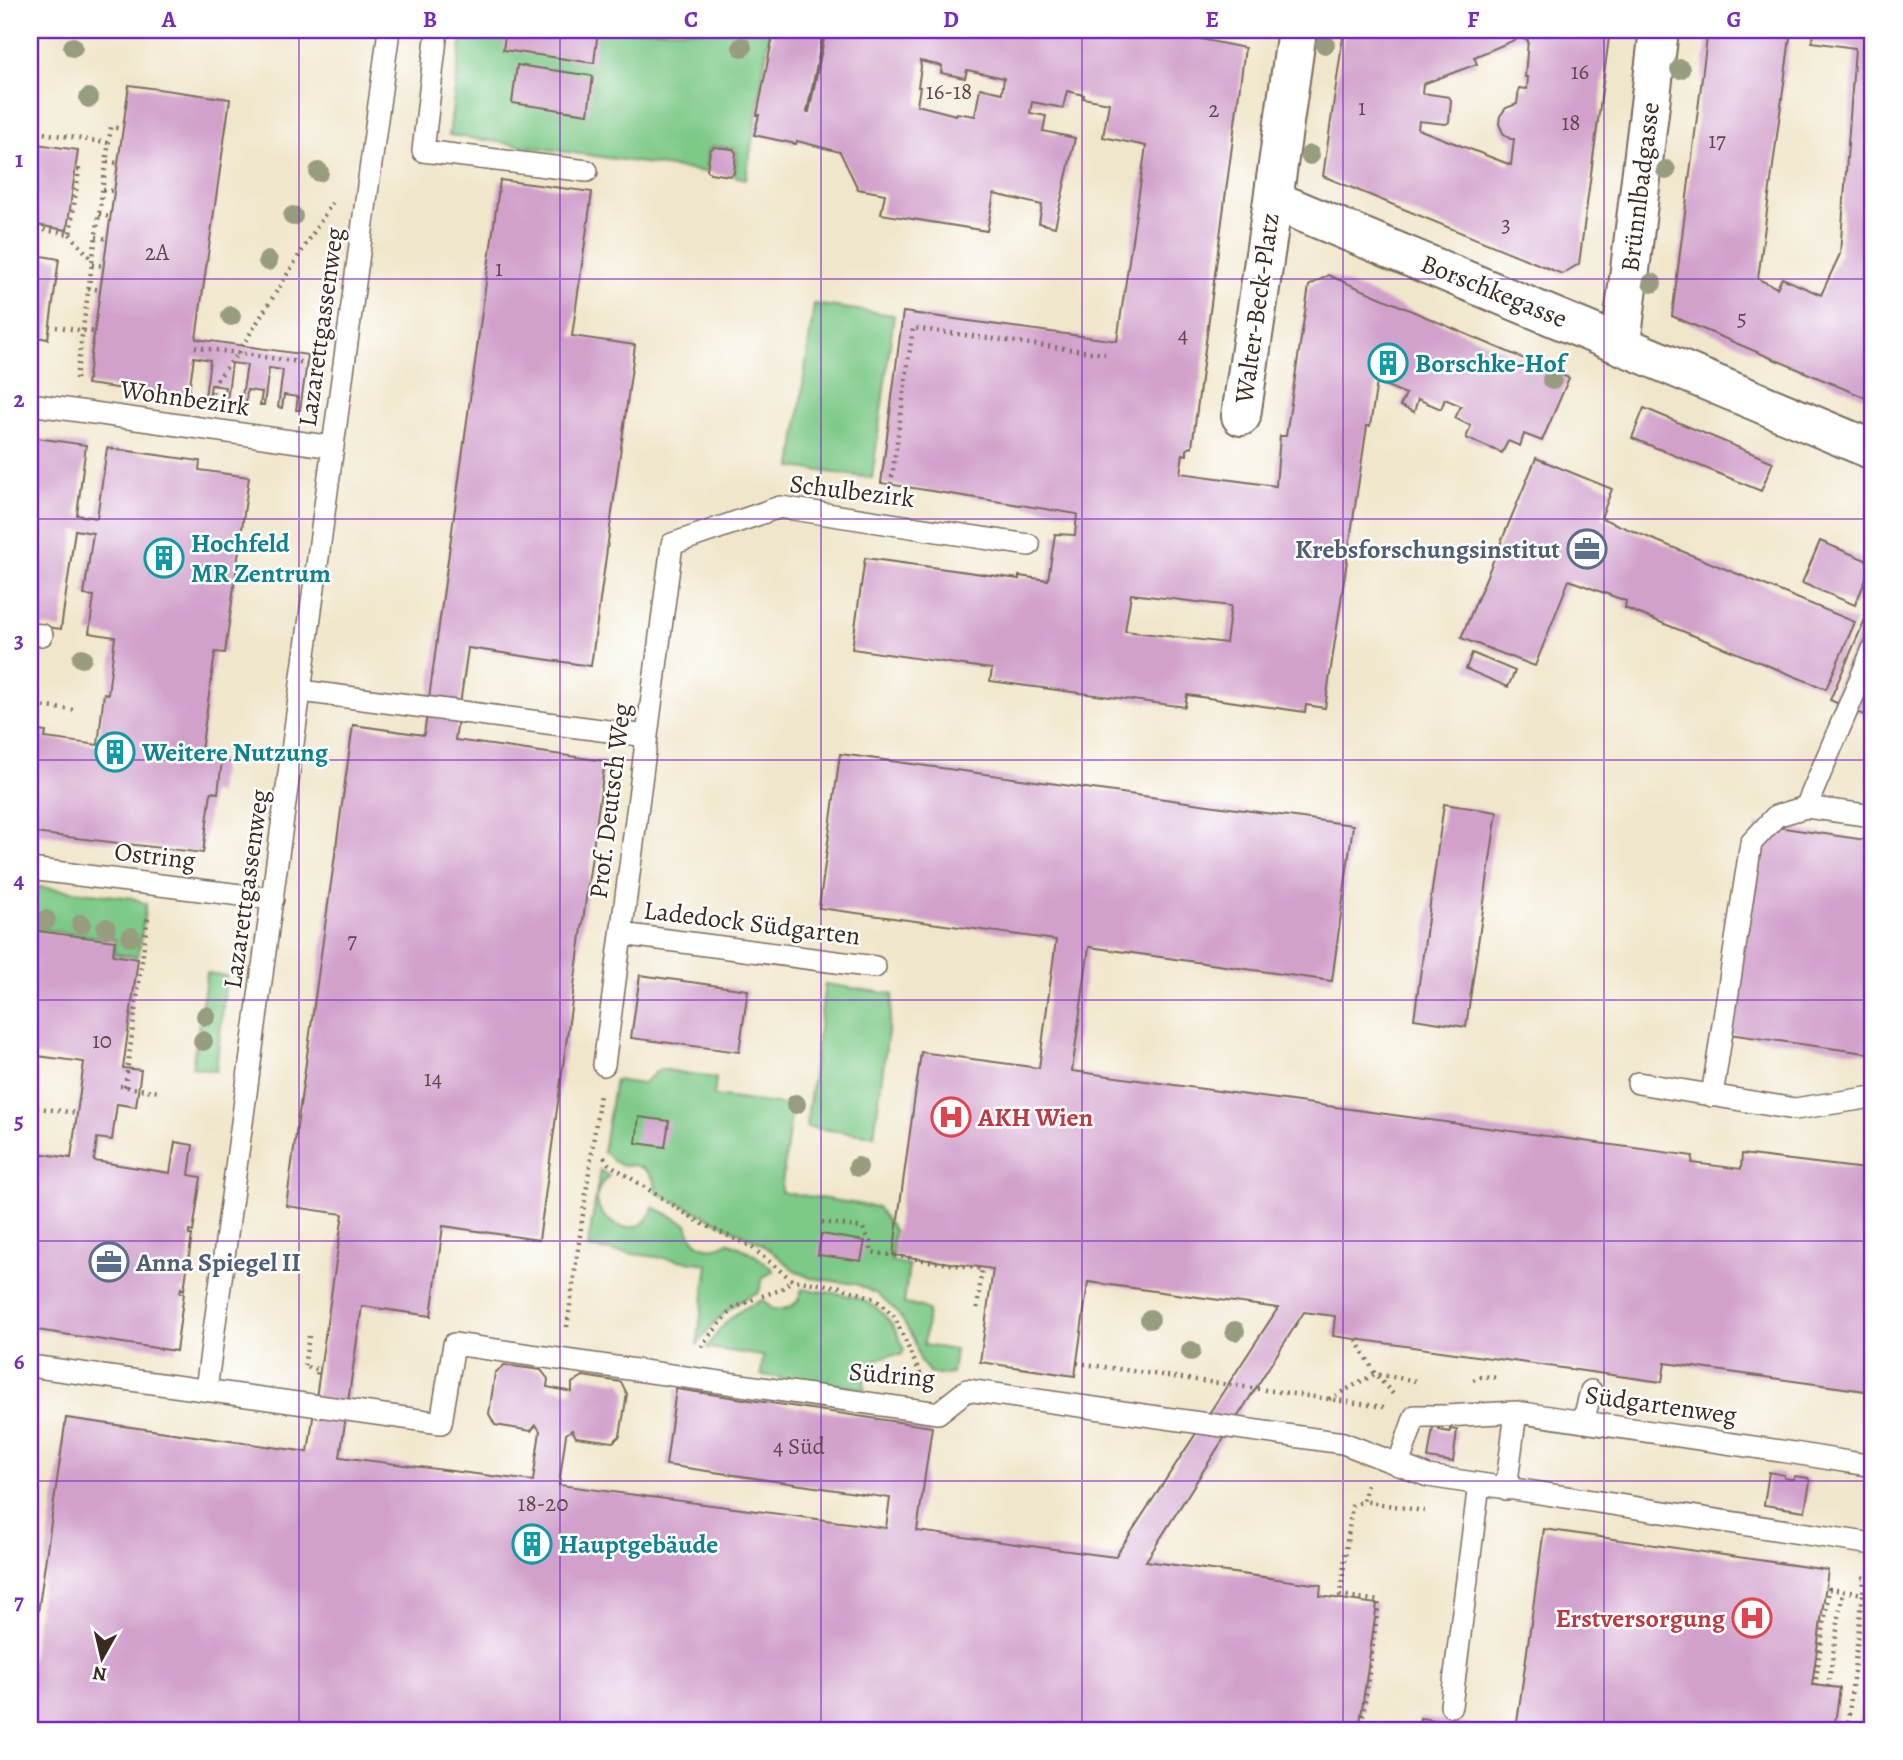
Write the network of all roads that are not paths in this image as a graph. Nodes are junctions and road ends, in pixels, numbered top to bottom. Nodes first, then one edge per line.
1 (389, 30) edge
2 (437, 30) edge
3 (1297, 30) edge
4 (1659, 30) edge
5 (587, 171) dead end
6 (1273, 200) junction
7 (1621, 344) junction
8 (30, 404) edge
9 (1241, 416) dead end
10 (333, 447) junction
11 (1873, 450) edge
12 (672, 544) joint
13 (1029, 545) dead end
14 (1873, 649) edge
15 (301, 691) junction
16 (647, 736) junction
17 (1807, 807) junction
18 (1873, 816) edge
19 (30, 869) edge
20 (273, 899) junction
21 (621, 934) junction
22 (875, 967) dead end
23 (604, 1065) road end
24 (1638, 1083) dead end
25 (1712, 1096) junction
26 (1873, 1097) edge
27 (30, 1366) edge
28 (206, 1390) junction
29 (1591, 1391) dead end
30 (1516, 1412) junction
31 (1583, 1422) junction
32 (1398, 1465) junction
33 (1873, 1466) edge
34 (1479, 1484) junction
35 (1506, 1489) junction
36 (1873, 1545) edge
37 (1451, 1706) dead end

1 - 10 lane, Lazarettgassenweg
2 - 5 lane
3 - 6 street
4 - 7 street, Brünnlbadgasse
6 - 7 street, Borschkegasse
6 - 9 street, Walter-Beck-Platz
7 - 11 street, Borschkegasse
8 - 10 lane, Wohnbezirk
10 - 15 lane, Lazarettgassenweg
12 - 13 lane, Schulbezirk
12 - 16 lane, Prof. Deutsch Weg
14 - 17 lane
15 - 16 lane
15 - 20 lane, Lazarettgassenweg
16 - 21 lane, Prof. Deutsch Weg
17 - 18 lane
17 - 25 lane
19 - 20 lane, Ostring
20 - 28 lane, Lazarettgassenweg
21 - 22 lane, Ladedock Südgarten
21 - 23 lane, Prof. Deutsch Weg
24 - 25 lane
25 - 26 lane
27 - 28 lane
28 - 32 lane, Südring
29 - 31 lane
30 - 31 lane, Südgartenweg
30 - 32 lane
30 - 35 lane
31 - 33 lane, Südgartenweg
32 - 34 lane, Südring
34 - 35 lane
34 - 37 lane
35 - 36 lane

